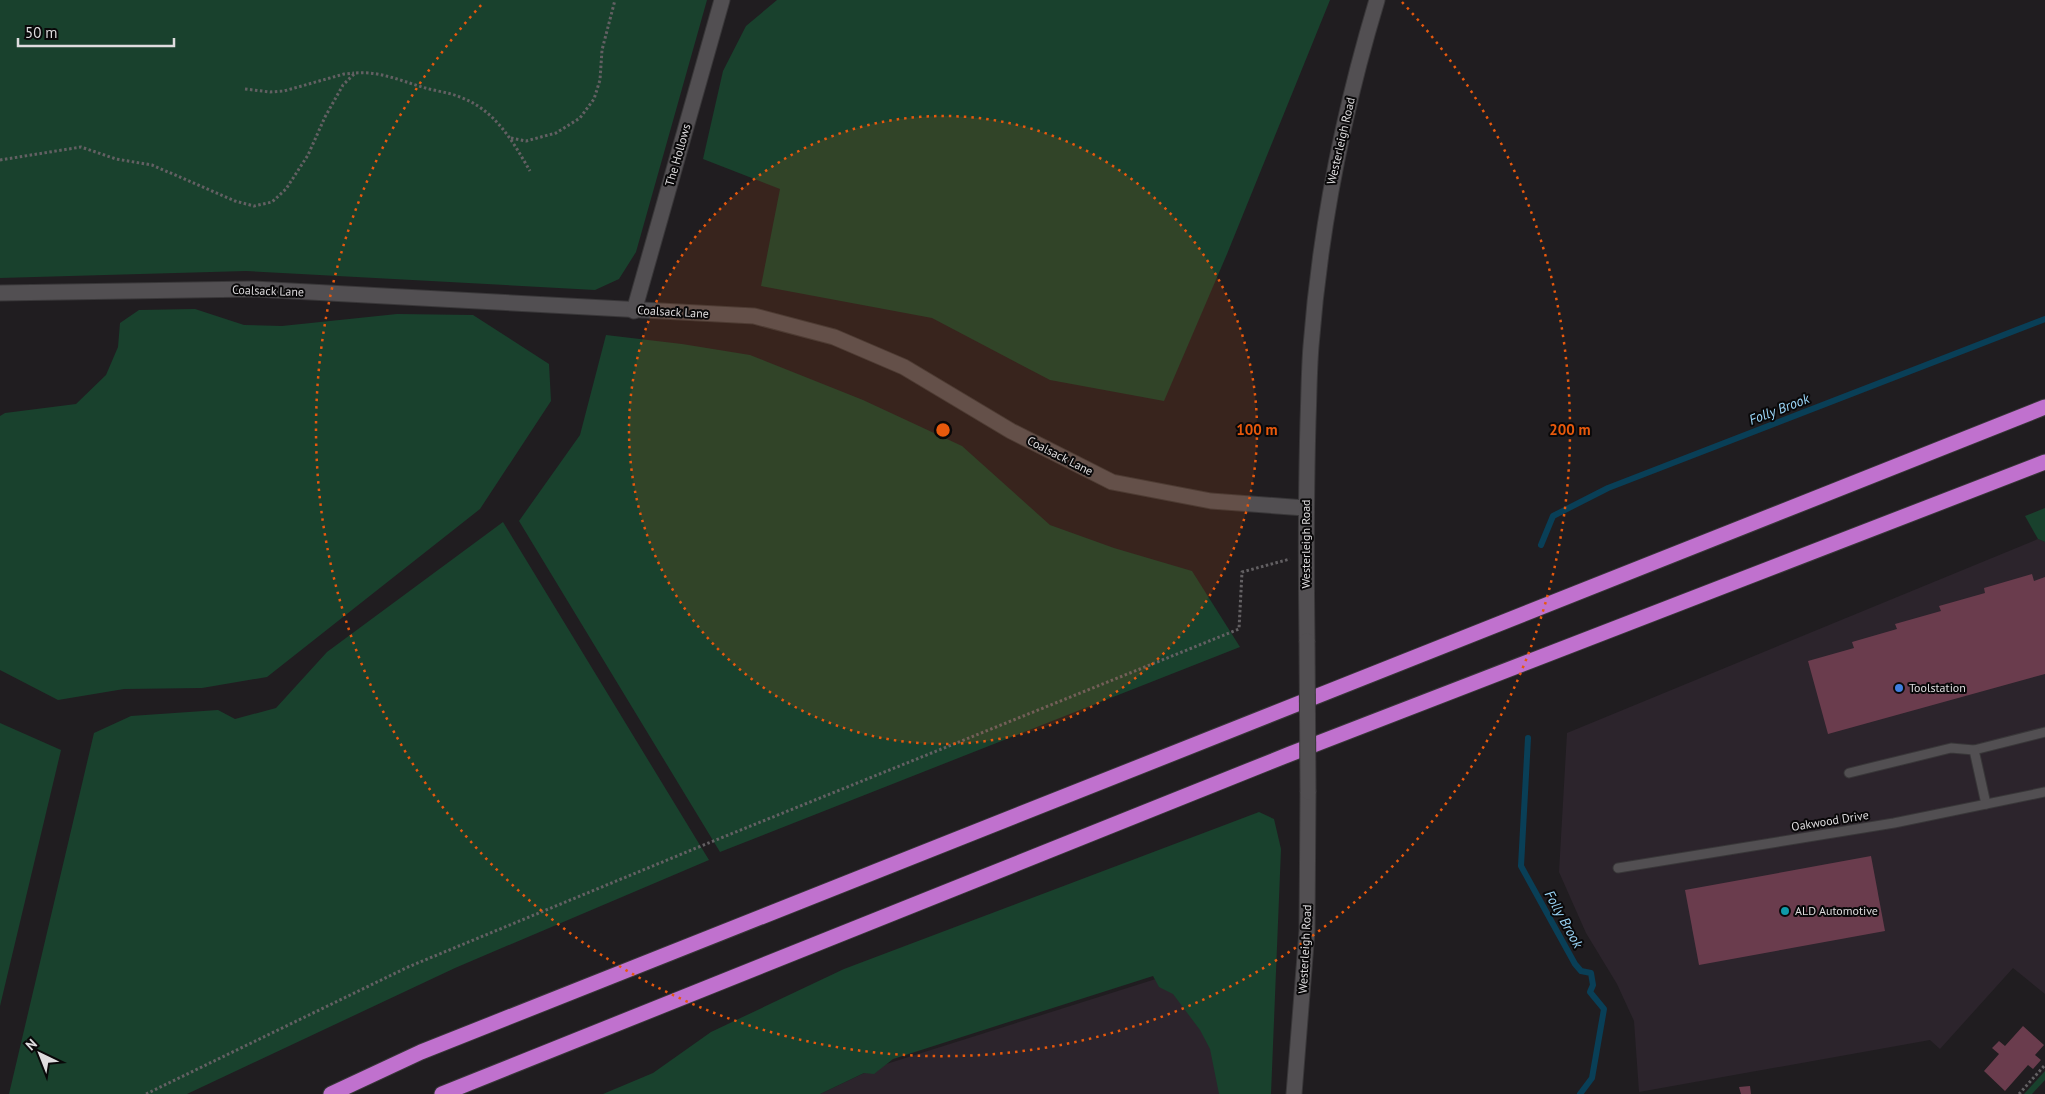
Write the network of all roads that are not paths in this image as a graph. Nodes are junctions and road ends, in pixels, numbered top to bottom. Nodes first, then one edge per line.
1 (722, 0) edge
2 (1377, 0) edge
3 (0, 293) edge
4 (634, 310) junction
5 (2045, 408) edge
6 (2045, 462) edge
7 (1305, 508) junction
8 (2045, 732) edge
9 (1974, 750) junction
10 (1849, 773) dead end
11 (2045, 792) edge
12 (1986, 804) junction
13 (1618, 868) dead end
14 (331, 1094) edge
15 (442, 1094) edge
16 (1294, 1094) edge

1 - 4 street, The Hollows
2 - 7 street, Westerleigh Road
3 - 4 street, Coalsack Lane
4 - 7 street, Coalsack Lane
5 - 14 highway
6 - 15 highway
7 - 16 street, Westerleigh Road, bridge
8 - 9 lane
9 - 10 lane
9 - 12 lane
11 - 12 lane, Oakwood Drive
12 - 13 lane, Oakwood Drive

